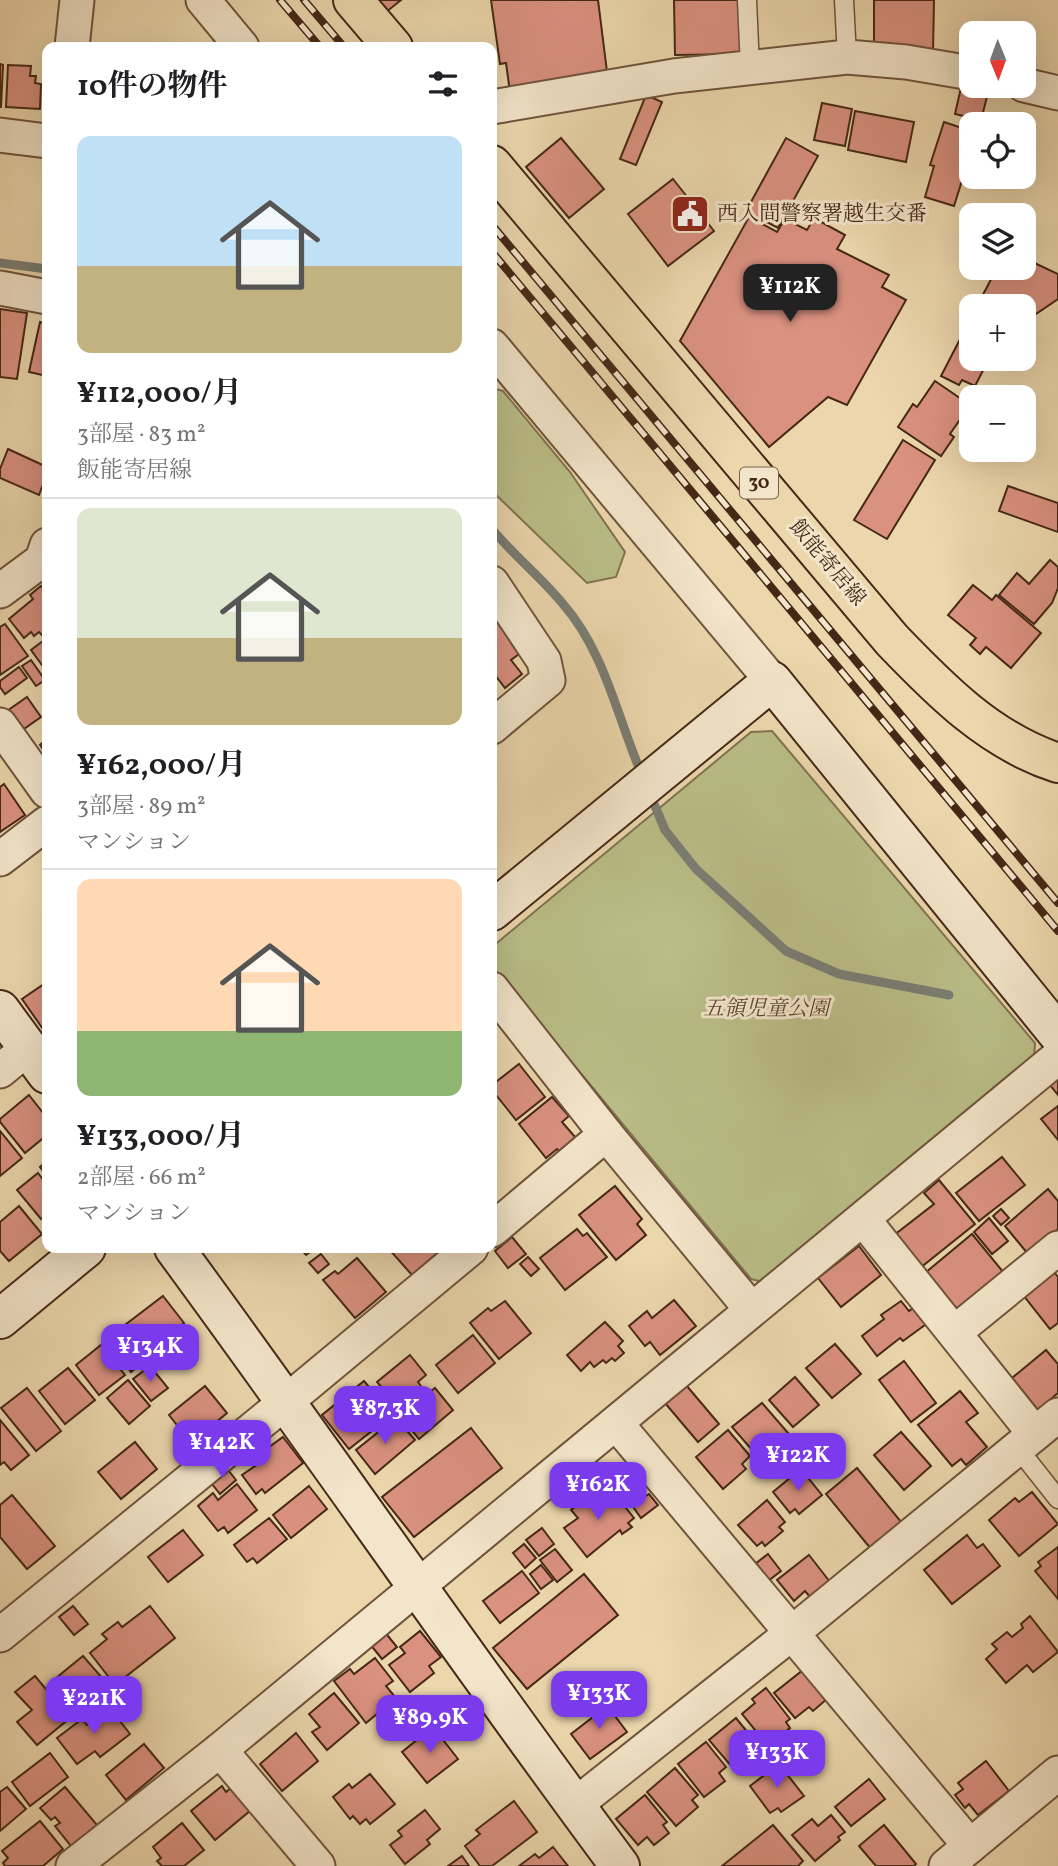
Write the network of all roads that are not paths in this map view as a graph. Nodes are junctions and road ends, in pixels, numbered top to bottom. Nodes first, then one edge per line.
1 (77, 0) edge
2 (203, 0) edge
3 (353, 0) edge
4 (747, 0) edge
5 (844, 0) edge
6 (73, 42) edge
7 (238, 42) edge
8 (389, 42) edge
9 (847, 57) junction
10 (750, 68) junction
11 (959, 71) edge
12 (1036, 88) edge
13 (1058, 93) edge
14 (497, 106) edge
15 (0, 135) edge
16 (42, 140) edge
17 (497, 171) edge
18 (0, 288) edge
19 (42, 296) edge
20 (497, 352) edge
21 (42, 560) edge
22 (497, 590) edge
23 (0, 591) edge
24 (772, 681) junction
25 (497, 723) edge
26 (0, 725) edge
27 (1058, 763) edge
28 (42, 785) edge
29 (42, 827) edge
30 (0, 859) edge
31 (497, 907) edge
32 (497, 995) edge
33 (0, 1010) edge
34 (1058, 1034) edge
35 (1058, 1056) edge
36 (25, 1065) edge
37 (607, 1134) junction
38 (863, 1219) junction
39 (497, 1226) edge
40 (1058, 1248) edge
41 (80, 1253) edge
42 (178, 1253) edge
43 (465, 1253) edge
44 (751, 1309) junction
45 (0, 1319) edge
46 (955, 1332) junction
47 (287, 1401) junction
48 (616, 1423) junction
49 (1036, 1432) edge
50 (1058, 1499) edge
51 (416, 1588) junction
52 (792, 1633) junction
53 (0, 1635) edge
54 (220, 1750) junction
55 (1058, 1773) edge
56 (575, 1805) junction
57 (958, 1856) edge
58 (74, 1866) edge
59 (318, 1866) edge
60 (620, 1866) edge

1 - 6 street
2 - 7 street
3 - 8 main road
4 - 10 lane
5 - 9 lane
9 - 10 street
9 - 11 street
10 - 14 street
12 - 13 street
15 - 16 street
17 - 27 main road, 飯能寄居線 / 30
18 - 19 street
20 - 24 street
21 - 23 street
22 - 25 street
24 - 31 street
24 - 34 street
26 - 28 street
29 - 30 street
32 - 37 street
33 - 36 street
35 - 38 street
37 - 39 street
37 - 44 street
38 - 44 street
38 - 46 street
40 - 46 street
41 - 45 street
42 - 47 street
43 - 47 street
44 - 48 street
46 - 49 street
47 - 51 street
47 - 53 street
48 - 51 street
48 - 52 street
49 - 50 lane
49 - 52 street
51 - 54 street
51 - 56 street
52 - 56 street
52 - 57 street
54 - 58 street
54 - 59 street
55 - 57 street
56 - 60 street

